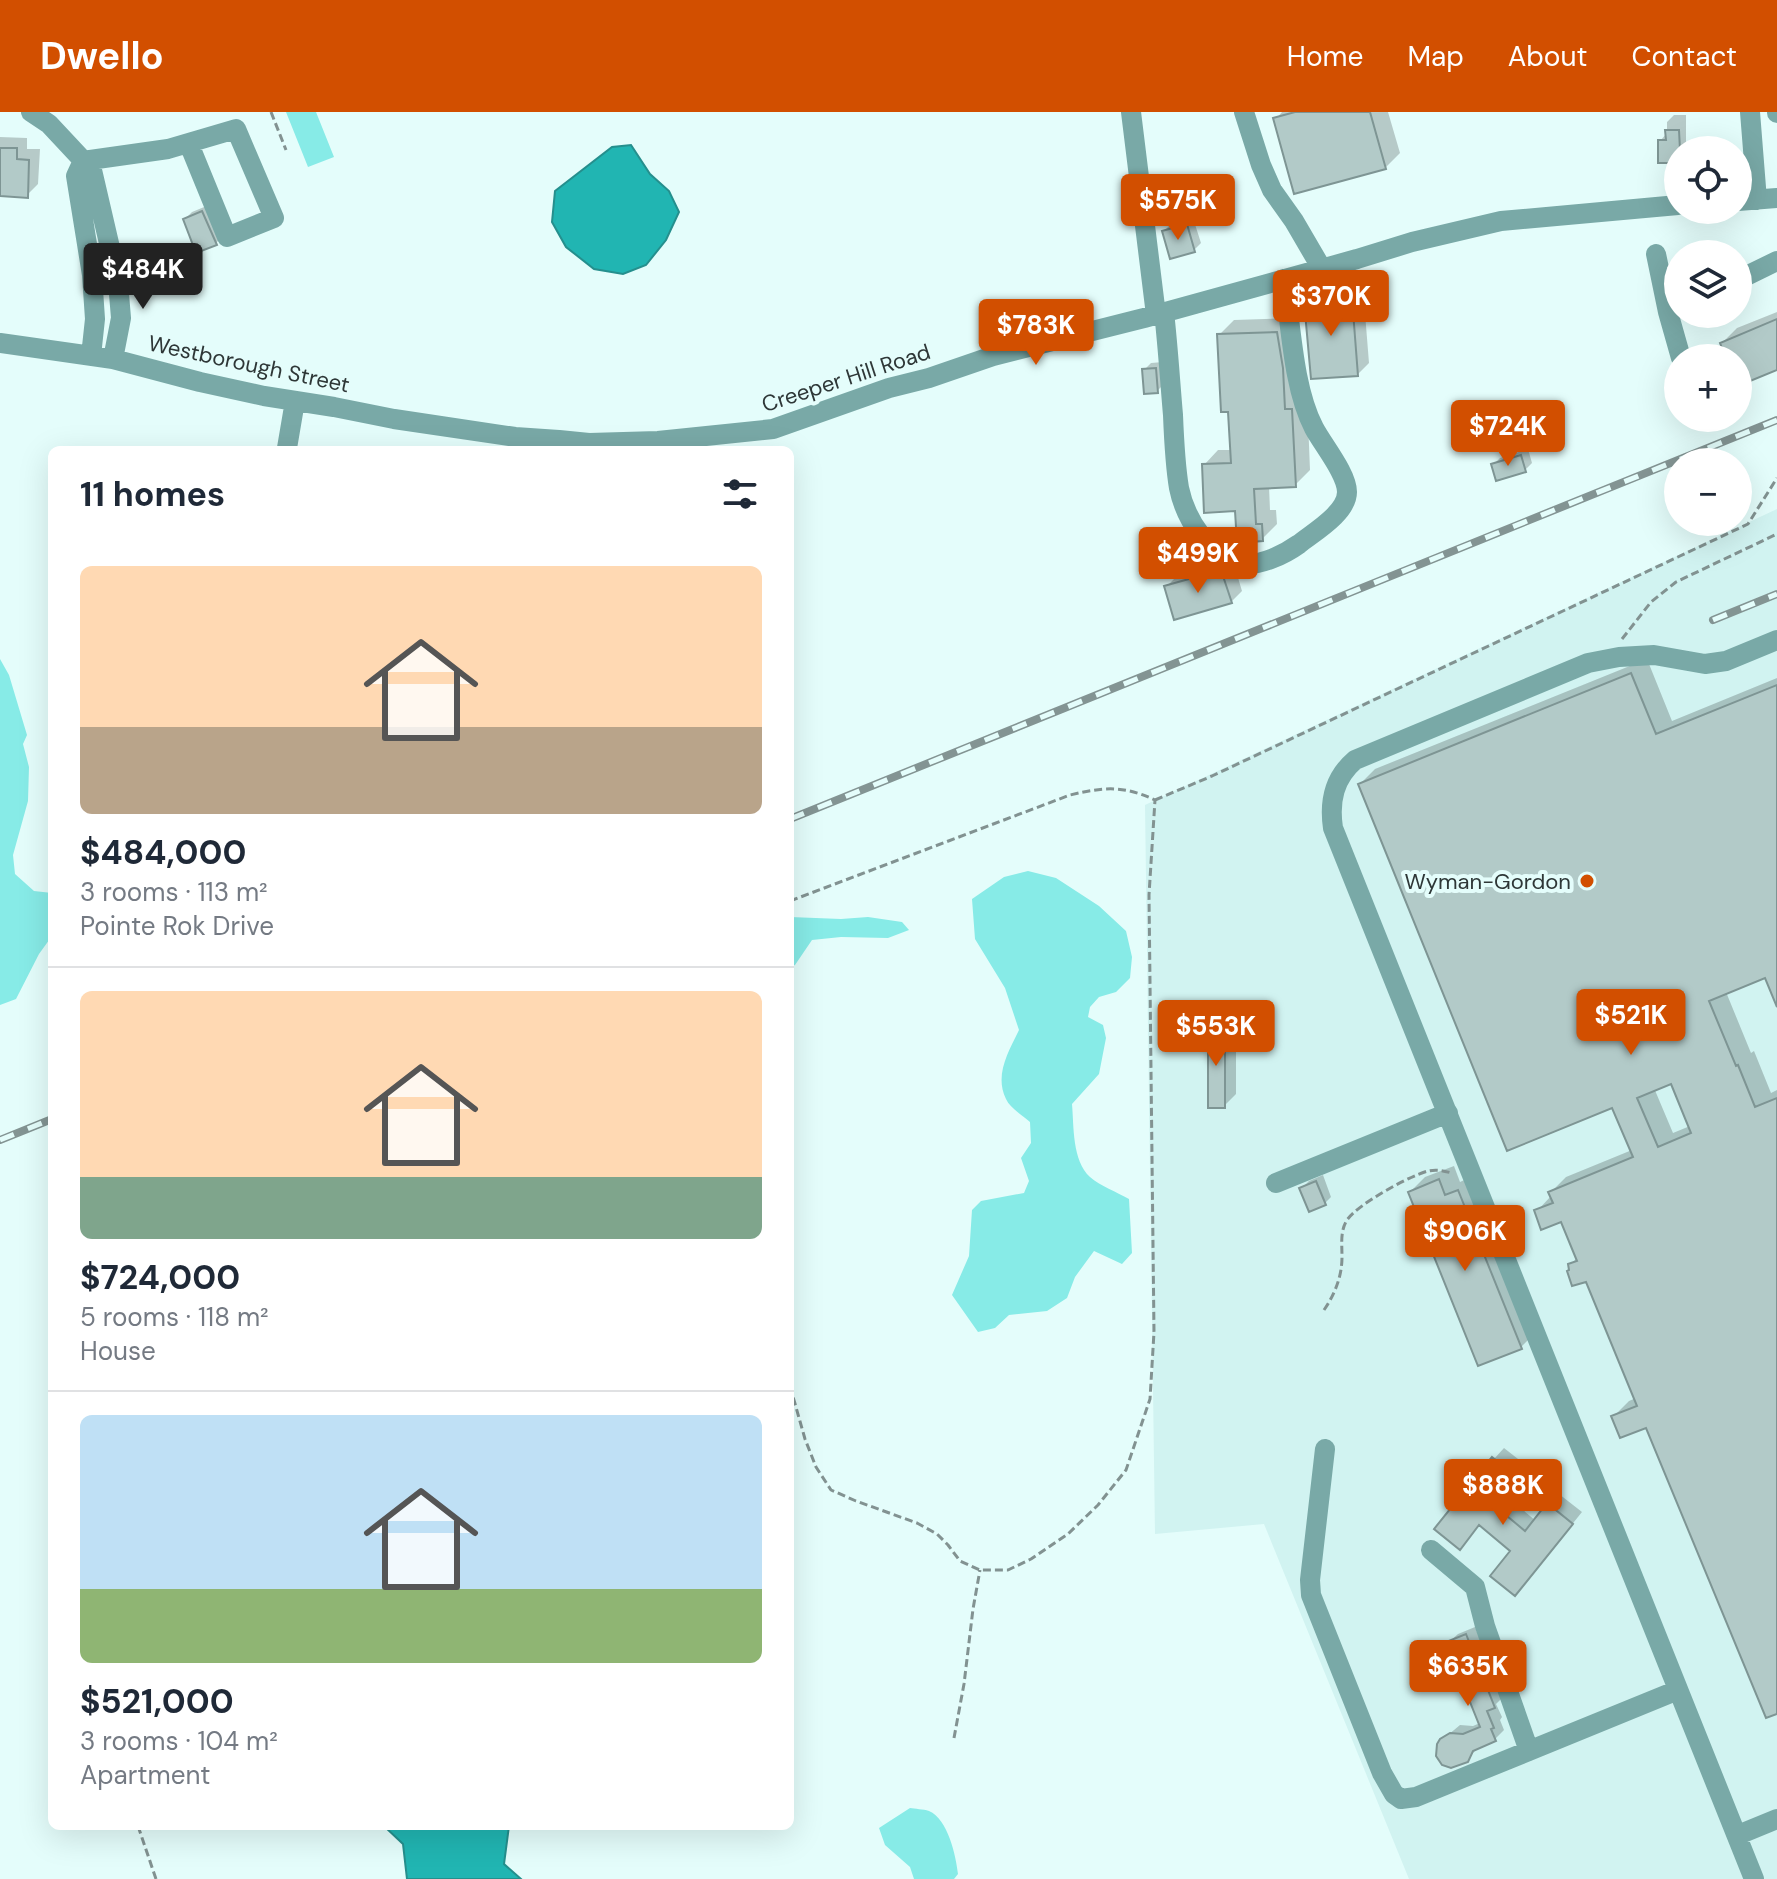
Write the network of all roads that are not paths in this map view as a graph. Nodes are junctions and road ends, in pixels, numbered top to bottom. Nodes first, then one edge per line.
1 (31, 112) edge
2 (1131, 112) edge
3 (1244, 112) edge
4 (1750, 112) edge
5 (189, 144) junction
6 (83, 161) junction
7 (1757, 200) edge
8 (1664, 206) edge
9 (1656, 254) dead end
10 (1777, 261) edge
11 (1322, 269) junction
12 (1752, 273) edge
13 (1284, 279) junction
14 (1664, 280) edge
15 (1160, 313) junction
16 (0, 343) edge
17 (91, 356) junction
18 (113, 359) junction
19 (295, 401) junction
20 (394, 419) joint
21 (778, 427) junction
22 (287, 446) edge
23 (611, 446) edge
24 (776, 446) edge
25 (1777, 640) edge
26 (1448, 1113) junction
27 (1276, 1183) dead end
28 (1325, 1449) dead end
29 (1431, 1550) dead end
30 (1678, 1690) junction
31 (1529, 1751) junction
32 (1777, 1819) edge
33 (1738, 1835) junction
34 (1754, 1879) edge

1 - 6 street
2 - 15 street
3 - 11 street
4 - 7 street
5 - 5 street
5 - 6 street
6 - 17 street
6 - 18 street
8 - 11 street, Creeper Hill Road
9 - 14 street
10 - 12 street
11 - 13 street, Creeper Hill Road
13 - 15 street, Creeper Hill Road
13 - 15 street
15 - 21 street, Creeper Hill Road
16 - 17 street, Westborough Street
17 - 18 street, Westborough Street
18 - 19 street, Westborough Street
19 - 20 street, Westborough Street
19 - 22 street
20 - 23 street, Creeper Hill Road
21 - 23 street, Creeper Hill Road
21 - 24 street
25 - 26 street
26 - 27 street
26 - 30 street
28 - 31 street
29 - 31 street
30 - 31 street
30 - 33 street
32 - 33 street
33 - 34 street

